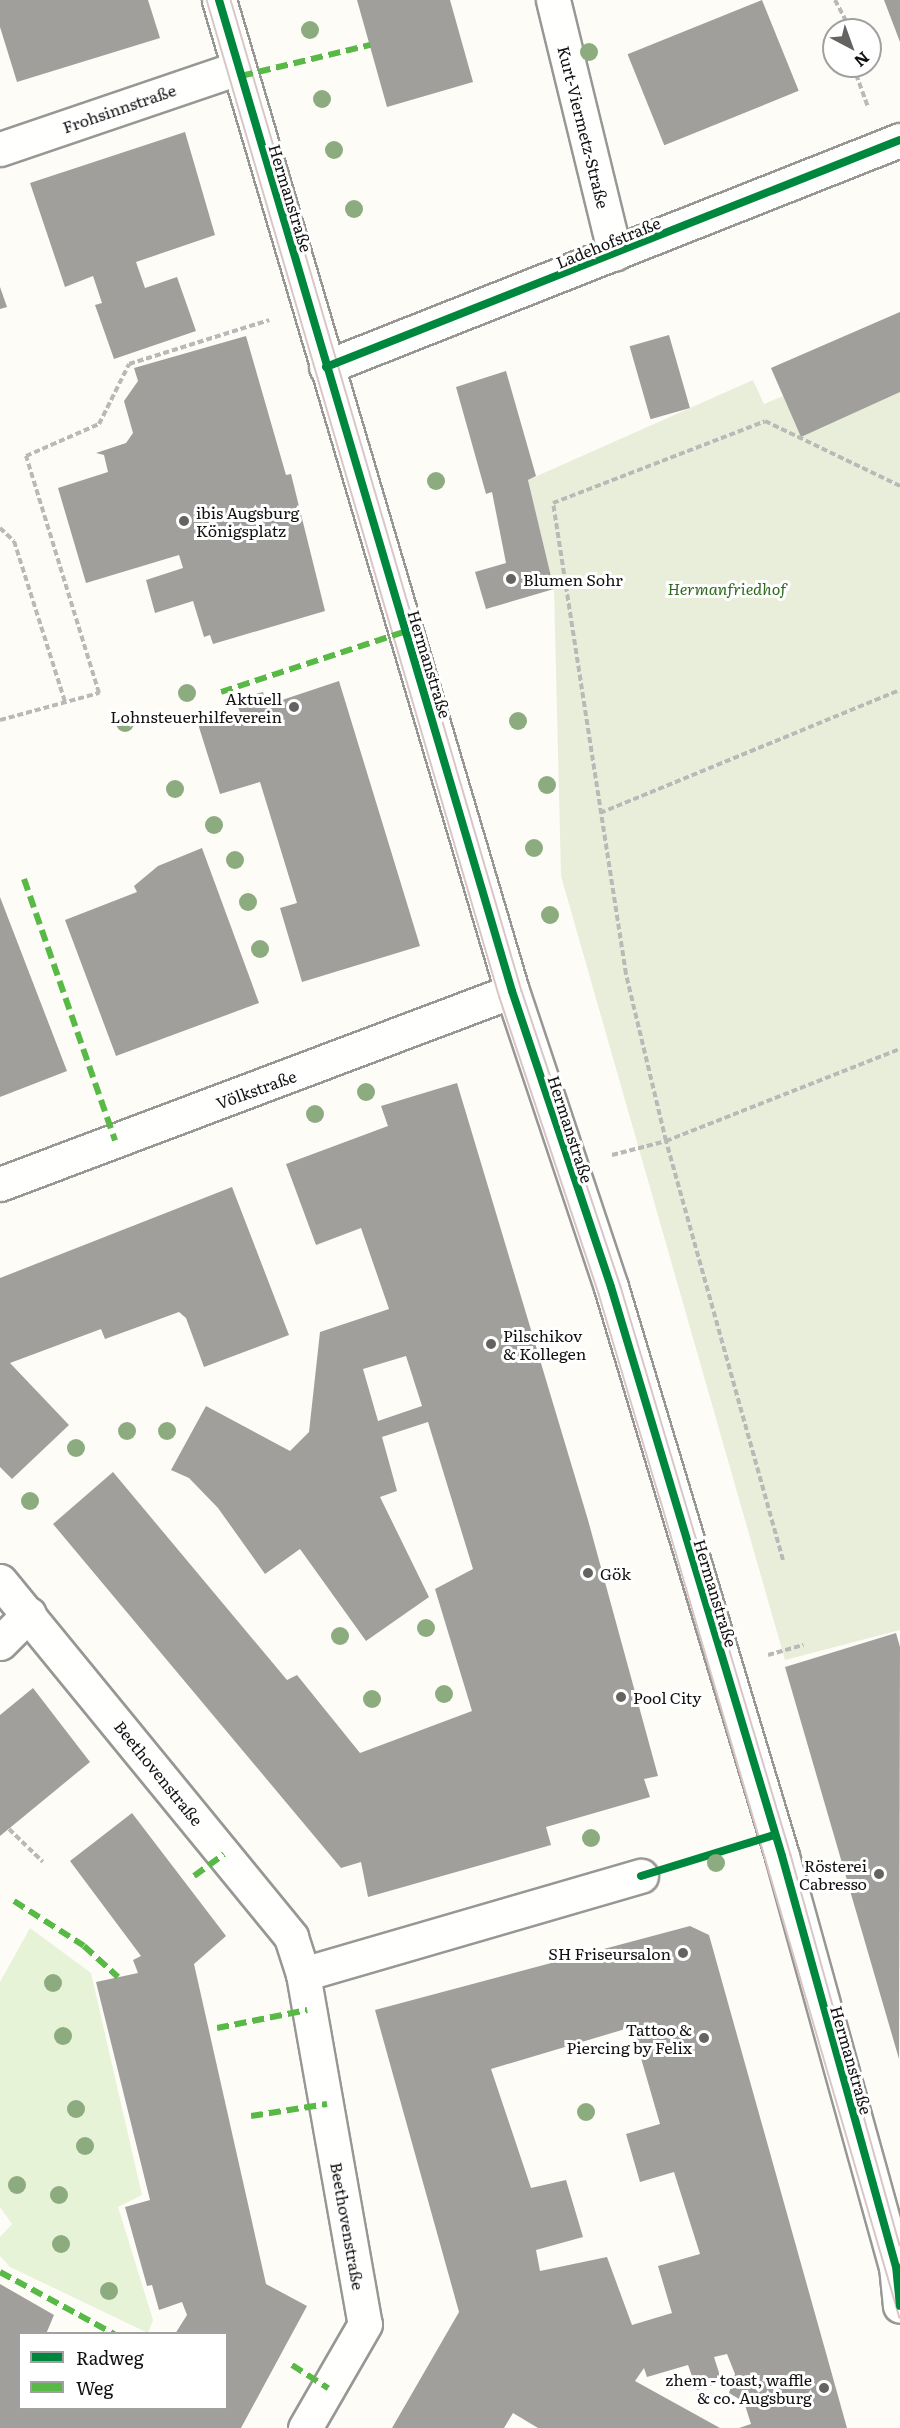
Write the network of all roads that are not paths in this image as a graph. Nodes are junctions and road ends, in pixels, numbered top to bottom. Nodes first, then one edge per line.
1 (219, 0) edge
2 (553, 0) edge
3 (238, 68) junction
4 (900, 140) edge
5 (0, 148) edge
6 (615, 254) junction
7 (326, 367) junction
8 (512, 991) junction
9 (0, 1184) edge
10 (0, 1581) edge
11 (29, 1614) junction
12 (0, 1643) edge
13 (641, 1876) dead end
14 (303, 1974) junction
15 (899, 2273) edge
16 (900, 2306) edge
17 (305, 2428) edge

1 - 3 street, Hermanstraße
2 - 6 street, Kurt-Viermetz-Straße
3 - 5 street, Frohsinnstraße
3 - 7 street, Hermanstraße
4 - 6 street, Ladehofstraße
6 - 7 street, Ladehofstraße
7 - 8 street, Hermanstraße
8 - 9 street, Völkstraße
8 - 15 street, Hermanstraße
10 - 11 street, Beethovenstraße
11 - 12 street
11 - 14 street, Beethovenstraße
13 - 14 street
14 - 17 street, Beethovenstraße
15 - 16 street, Hermanstraße

